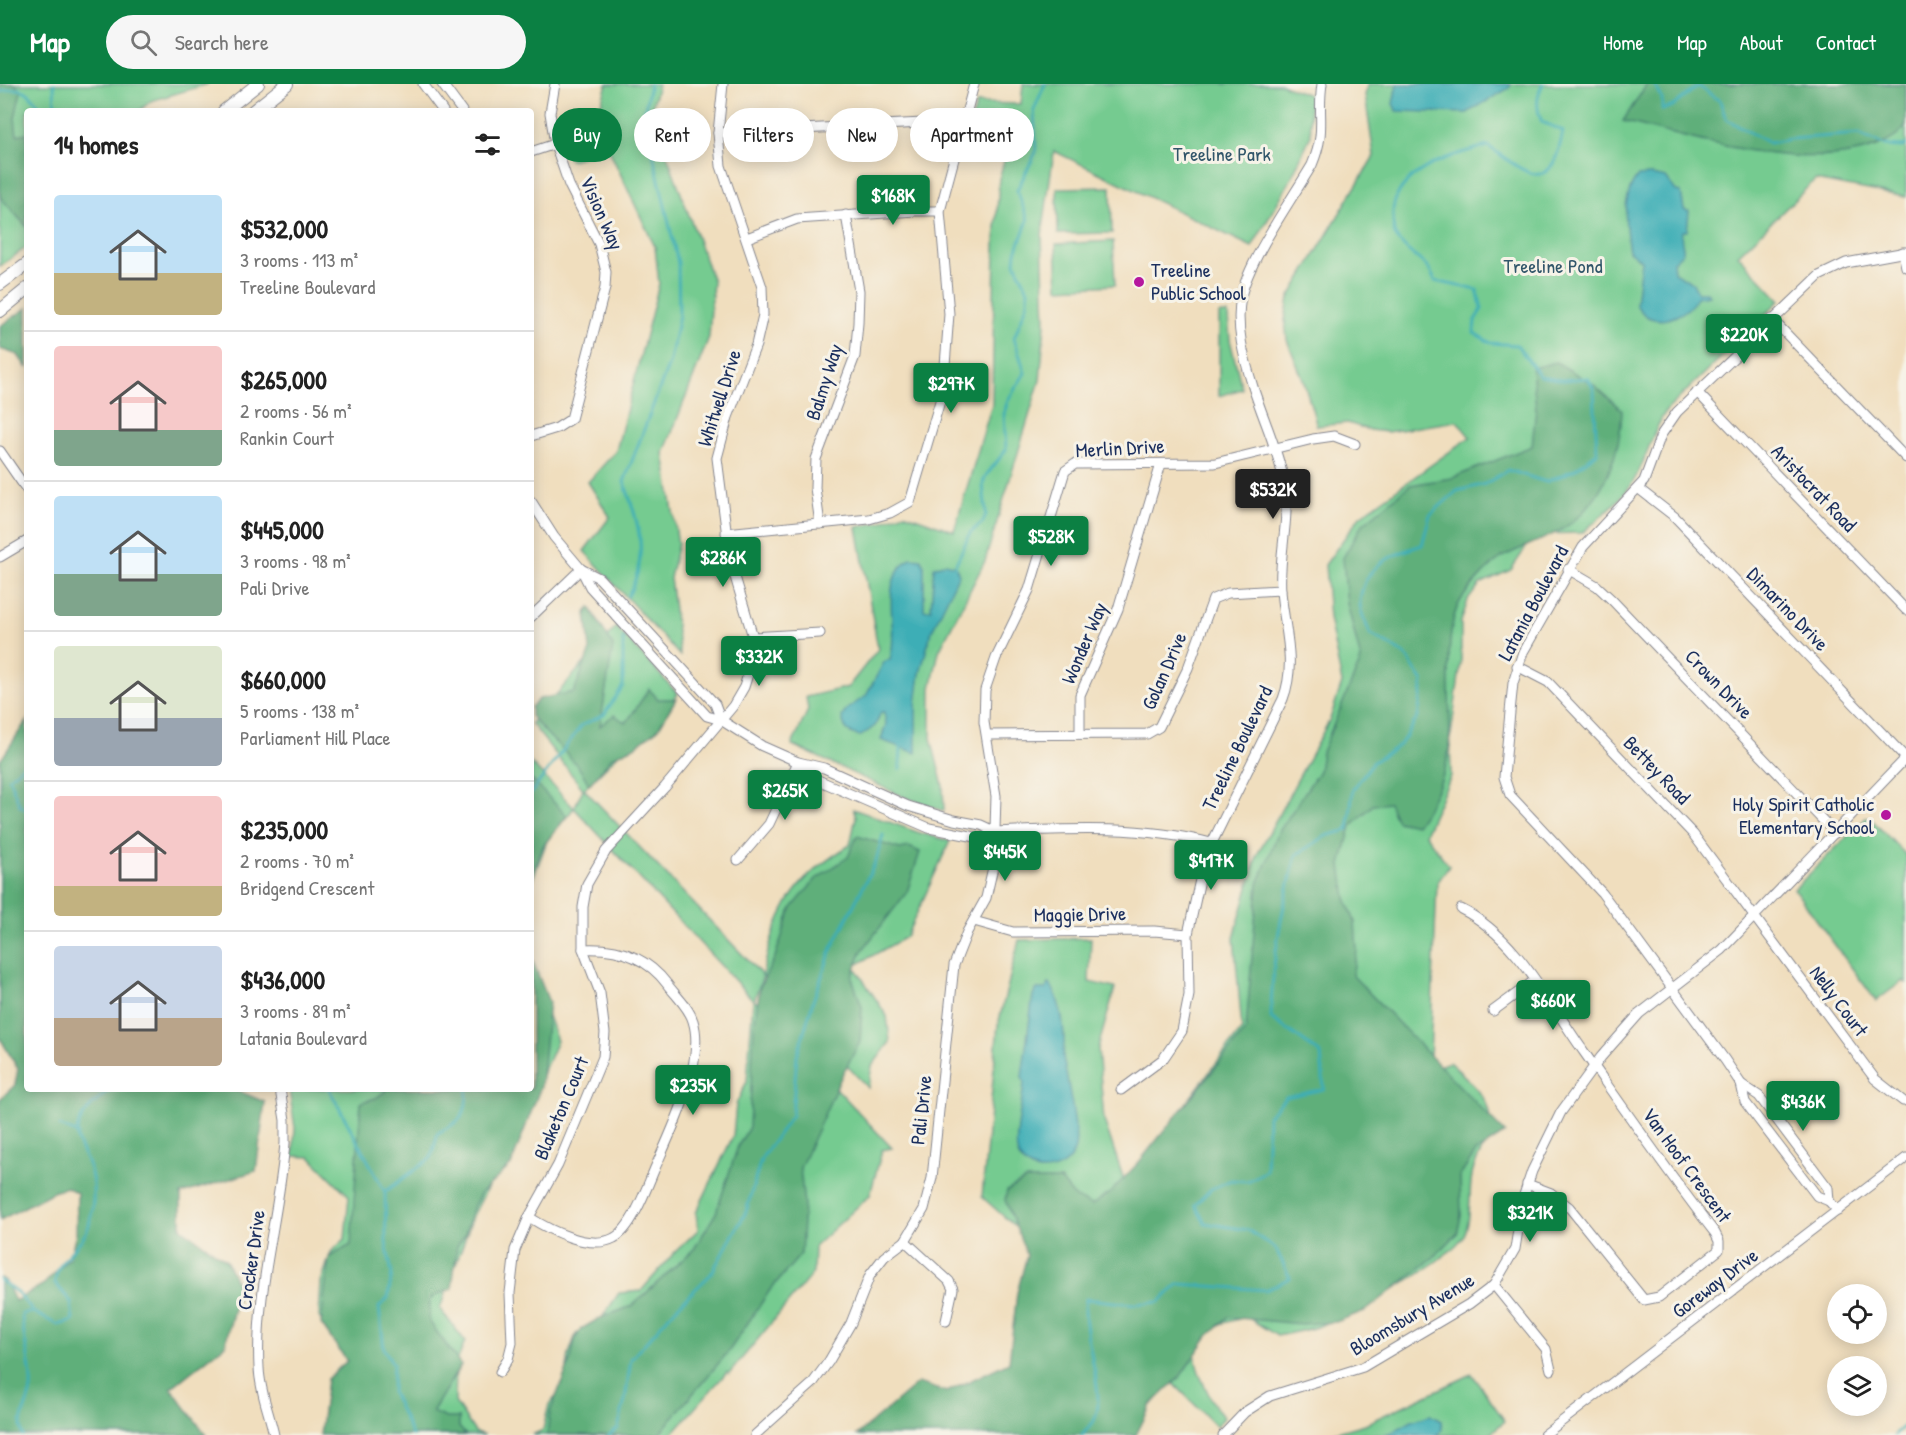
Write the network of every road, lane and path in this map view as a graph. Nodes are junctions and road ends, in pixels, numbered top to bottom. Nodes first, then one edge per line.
1 (258, 84) edge
2 (287, 84) edge
3 (423, 84) edge
4 (442, 84) edge
5 (555, 84) edge
6 (723, 84) edge
7 (974, 84) edge
8 (1322, 84) edge
9 (228, 108) edge
10 (257, 108) edge
11 (441, 108) edge
12 (460, 108) edge
13 (968, 108) edge
14 (910, 124) edge
15 (552, 125) edge
16 (718, 134) junction
17 (552, 145) edge
18 (534, 151) edge
19 (561, 162) edge
20 (953, 162) edge
21 (940, 211) junction
22 (846, 216) junction
23 (747, 238) junction
24 (1904, 252) edge
25 (24, 266) edge
26 (1906, 267) edge
27 (0, 284) edge
28 (24, 291) edge
29 (0, 311) edge
30 (1772, 319) junction
31 (1697, 392) junction
32 (534, 435) edge
33 (1355, 444) dead end
34 (1275, 447) junction
35 (0, 451) edge
36 (1906, 458) edge
37 (1161, 464) junction
38 (24, 486) edge
39 (1639, 489) junction
40 (534, 506) edge
41 (820, 524) junction
42 (726, 533) junction
43 (24, 543) edge
44 (0, 557) edge
45 (581, 569) junction
46 (1568, 569) junction
47 (1281, 590) junction
48 (1906, 610) edge
49 (534, 614) edge
50 (820, 633) dead end
51 (753, 637) junction
52 (1517, 666) junction
53 (721, 720) junction
54 (1080, 734) junction
55 (987, 735) junction
56 (1906, 758) edge
57 (798, 762) junction
58 (996, 832) junction
59 (1835, 832) junction
60 (1211, 843) junction
61 (738, 860) dead end
62 (1461, 909) dead end
63 (1755, 916) junction
64 (974, 921) junction
65 (1188, 934) junction
66 (583, 949) junction
67 (1534, 981) junction
68 (1673, 988) junction
69 (1493, 1011) dead end
70 (1594, 1066) junction
71 (1741, 1084) junction
72 (1121, 1090) dead end
73 (280, 1092) edge
74 (1903, 1101) dead end
75 (1906, 1158) edge
76 (1527, 1184) junction
77 (1829, 1201) junction
78 (1838, 1211) junction
79 (529, 1216) junction
80 (905, 1241) junction
81 (1494, 1285) junction
82 (946, 1322) dead end
83 (1551, 1370) dead end
84 (500, 1372) dead end
85 (274, 1435) edge
86 (755, 1435) edge
87 (1223, 1435) edge
88 (1544, 1435) edge

1 - 9 main road
2 - 10 main road
3 - 11 street
4 - 12 street
5 - 15 street, Vision Way
6 - 16 street, Whitwell Drive
7 - 13 street
8 - 34 street, Treeline Boulevard
14 - 16 street
16 - 23 street, Whitwell Drive
17 - 18 street
19 - 32 street, Vision Way
20 - 21 street
21 - 22 street
21 - 41 street
22 - 23 street
22 - 41 street, Balmy Way
23 - 42 street, Whitwell Drive
24 - 26 street
24 - 30 street, Latania Boulevard
25 - 27 main road
28 - 29 main road
30 - 31 street, Latania Boulevard
30 - 36 street
31 - 39 street, Latania Boulevard
31 - 48 street, Aristocrat Road
33 - 34 street, Merlin Drive
34 - 37 street, Merlin Drive
34 - 47 street, Treeline Boulevard
35 - 38 street
37 - 54 street, Wonder Way
37 - 55 street, Merlin Drive
39 - 46 street, Latania Boulevard
39 - 56 street, Dimarino Drive
40 - 45 street
41 - 42 street
42 - 51 street, Whitwell Drive
43 - 44 street
45 - 49 street
45 - 53 street
45 - 53 street
46 - 52 street, Latania Boulevard
46 - 59 street, Crown Drive
47 - 54 street, Golan Drive
47 - 60 street, Treeline Boulevard
50 - 51 street
51 - 53 street, Whitwell Drive
52 - 63 street, Bettey Road
52 - 68 street, Latania Boulevard
53 - 57 street
53 - 66 street, Blaketon Court
54 - 55 street, Golan Drive
55 - 58 street, Pali Drive
56 - 59 street, Bloomsbury Avenue
57 - 58 street
57 - 58 street
57 - 61 street
58 - 60 street
58 - 64 street, Pali Drive
59 - 63 street, Bloomsbury Avenue
60 - 65 street, Treeline Boulevard
62 - 67 street
63 - 68 street, Bloomsbury Avenue
63 - 74 street, Nelly Court
64 - 65 street, Maggie Drive
64 - 80 street, Pali Drive
65 - 72 street, Treeline Boulevard
66 - 79 street, Blaketon Court
66 - 79 street
67 - 69 street
67 - 70 street
68 - 70 street, Bloomsbury Avenue
68 - 71 street, Latania Boulevard
70 - 76 street, Bloomsbury Avenue
70 - 76 street, Van Hoof Crescent
71 - 77 street, Latania Boulevard
71 - 77 street, Latania Boulevard
73 - 85 street, Crocker Drive
75 - 78 street, Goreway Drive
76 - 81 street, Bloomsbury Avenue
77 - 78 street, Latania Boulevard
78 - 88 street, Goreway Drive
79 - 84 street, Blaketon Court
80 - 82 street
80 - 86 street, Pali Drive
81 - 83 street
81 - 87 street, Bloomsbury Avenue

